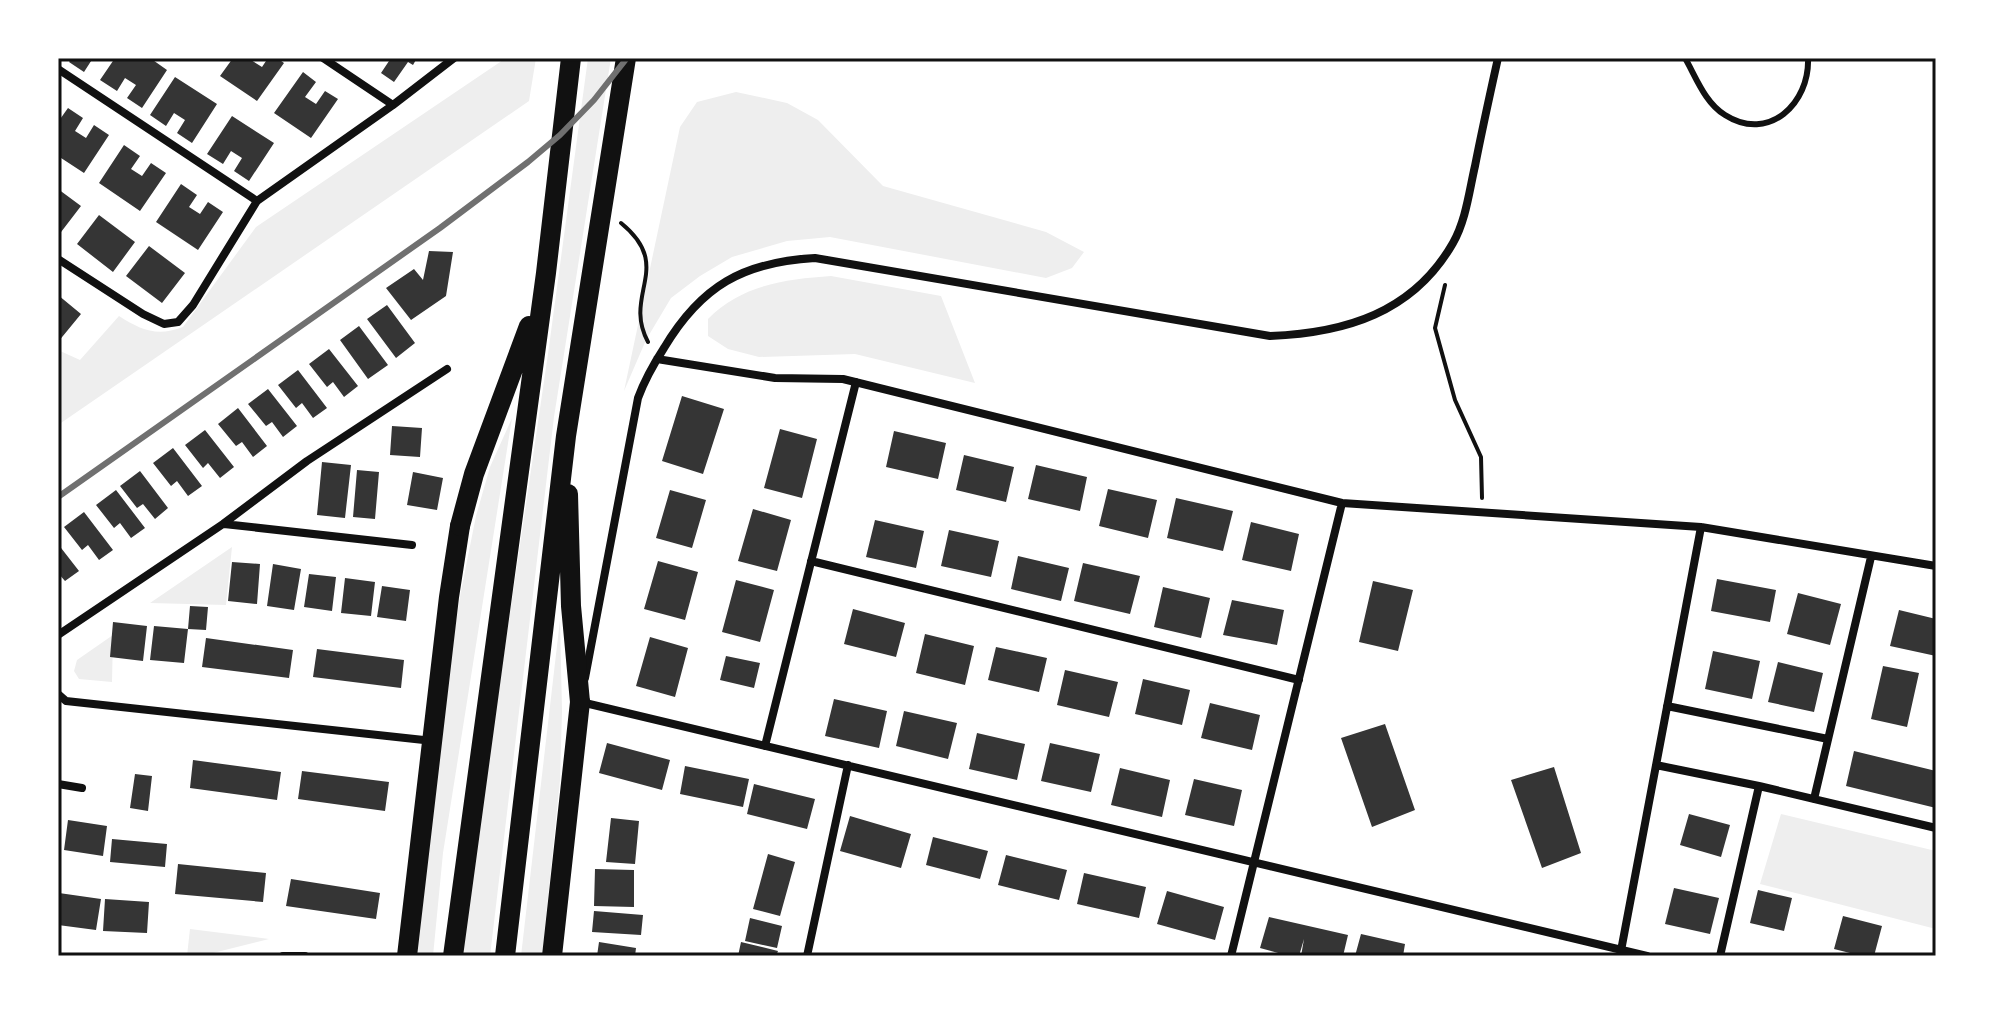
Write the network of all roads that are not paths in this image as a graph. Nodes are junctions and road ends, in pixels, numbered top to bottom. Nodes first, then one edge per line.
1 (323, 58) edge
2 (454, 58) edge
3 (571, 58) edge
4 (626, 58) edge
5 (1498, 58) edge
6 (1685, 58) edge
7 (1808, 58) edge
8 (58, 69) edge
9 (393, 105) junction
10 (257, 201) junction
11 (58, 259) edge
12 (546, 273) junction
13 (657, 359) junction
14 (447, 369) dead end
15 (856, 382) junction
16 (566, 436) junction
17 (1342, 503) junction
18 (223, 524) junction
19 (1701, 527) junction
20 (412, 545) dead end
21 (1871, 557) junction
22 (811, 561) junction
23 (1936, 566) edge
24 (58, 635) edge
25 (1299, 680) junction
26 (58, 694) edge
27 (580, 702) junction
28 (62, 703) edge
29 (1667, 706) junction
30 (1828, 739) junction
31 (434, 741) junction
32 (765, 746) junction
33 (848, 765) junction
34 (1656, 765) junction
35 (58, 784) edge
36 (1759, 786) junction
37 (82, 788) dead end
38 (1814, 799) junction
39 (1936, 828) edge
40 (1254, 862) junction
41 (1621, 953) edge
42 (283, 956) edge
43 (305, 956) edge
44 (407, 956) edge
45 (453, 956) edge
46 (505, 956) edge
47 (552, 956) edge
48 (807, 956) edge
49 (1231, 956) edge
50 (1647, 956) edge
51 (1720, 956) edge

1 - 9 street
2 - 9 street
3 - 12 main road
4 - 16 main road
5 - 13 street
6 - 7 lane
8 - 10 street
9 - 10 street
10 - 11 street
12 - 31 main road
12 - 45 main road
13 - 15 street
13 - 27 street
14 - 18 street
15 - 17 street
15 - 22 street
16 - 27 main road
16 - 46 main road
17 - 19 street
17 - 25 street
18 - 20 street
18 - 24 street
19 - 21 street
19 - 29 street
21 - 23 street
21 - 30 street
22 - 25 street
22 - 32 street
25 - 40 street
26 - 28 street
27 - 32 street
27 - 47 main road
28 - 31 street
29 - 30 street
29 - 34 street
30 - 38 street
31 - 44 main road
32 - 33 street
33 - 40 street
33 - 48 street
34 - 36 street
34 - 41 street
35 - 37 street
36 - 38 street
36 - 51 street
38 - 39 street
40 - 41 street
40 - 49 street
41 - 50 street
42 - 43 street

